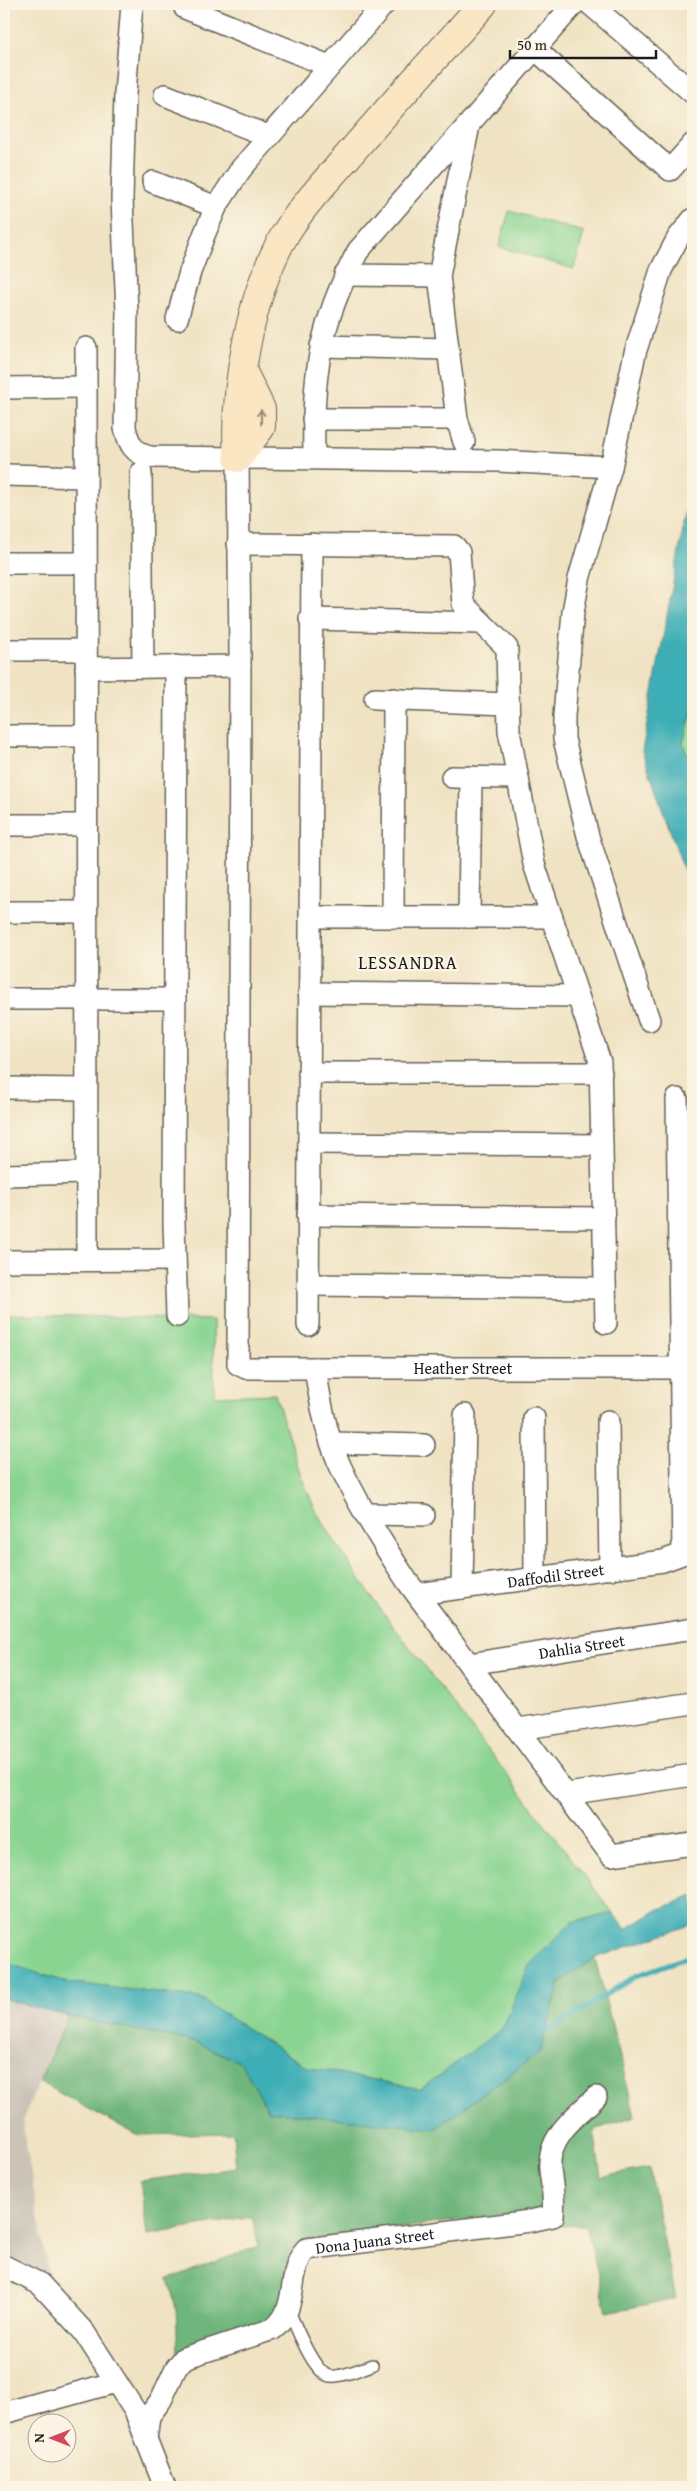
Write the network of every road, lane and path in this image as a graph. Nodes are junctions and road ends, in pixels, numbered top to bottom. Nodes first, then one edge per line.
1 (132, 4) edge
2 (185, 4) edge
3 (384, 4) edge
4 (483, 4) edge
5 (574, 4) edge
6 (590, 4) edge
7 (534, 48) junction
8 (329, 66) junction
9 (693, 93) edge
10 (165, 95) dead end
11 (469, 124) junction
12 (268, 136) junction
13 (693, 144) edge
14 (153, 182) dead end
15 (216, 207) junction
16 (693, 218) edge
17 (345, 275) junction
18 (440, 276) junction
19 (177, 319) dead end
20 (321, 346) junction
21 (86, 348) dead end
22 (448, 349) junction
23 (4, 388) edge
24 (86, 388) junction
25 (313, 418) junction
26 (456, 419) junction
27 (464, 442) dead end
28 (314, 454) dead end
29 (238, 458) junction
30 (611, 467) junction
31 (141, 473) dead end
32 (4, 475) edge
33 (86, 476) junction
34 (238, 544) junction
35 (312, 544) junction
36 (4, 563) edge
37 (86, 563) junction
38 (310, 620) junction
39 (482, 623) junction
40 (4, 650) edge
41 (86, 659) junction
42 (176, 666) junction
43 (240, 666) junction
44 (143, 667) junction
45 (508, 704) junction
46 (4, 736) edge
47 (86, 736) junction
48 (518, 778) junction
49 (4, 825) edge
50 (86, 826) junction
51 (4, 912) edge
52 (86, 912) junction
53 (310, 917) junction
54 (393, 917) junction
55 (469, 917) junction
56 (552, 917) junction
57 (309, 994) junction
58 (578, 996) junction
59 (4, 999) edge
60 (86, 999) junction
61 (175, 999) junction
62 (649, 1020) dead end
63 (309, 1073) junction
64 (601, 1073) junction
65 (4, 1088) edge
66 (86, 1089) junction
67 (677, 1099) dead end
68 (685, 1122) edge
69 (308, 1143) junction
70 (602, 1145) junction
71 (87, 1173) junction
72 (4, 1175) edge
73 (686, 1191) edge
74 (308, 1215) junction
75 (604, 1218) junction
76 (4, 1260) edge
77 (87, 1260) junction
78 (175, 1260) junction
79 (686, 1267) edge
80 (308, 1285) junction
81 (605, 1288) junction
82 (177, 1316) dead end
83 (606, 1323) dead end
84 (308, 1325) dead end
85 (315, 1368) junction
86 (680, 1368) junction
87 (465, 1414) dead end
88 (534, 1418) dead end
89 (608, 1421) dead end
90 (332, 1443) junction
91 (424, 1445) dead end
92 (367, 1514) junction
93 (424, 1515) dead end
94 (688, 1552) edge
95 (610, 1569) junction
96 (535, 1578) junction
97 (462, 1588) junction
98 (417, 1594) junction
99 (693, 1629) edge
100 (470, 1664) junction
101 (693, 1702) edge
102 (518, 1729) junction
103 (693, 1775) edge
104 (567, 1794) junction
105 (693, 1844) edge
106 (596, 2097) dead end
107 (4, 2266) edge
108 (288, 2311) junction
109 (372, 2365) dead end
110 (116, 2382) junction
111 (4, 2412) edge
112 (146, 2440) junction
113 (165, 2487) edge

1 - 29 street
2 - 8 street
3 - 8 street
4 - 29 street
5 - 7 street
6 - 9 street
7 - 11 street
7 - 13 street
8 - 12 street
10 - 12 street
11 - 17 street
11 - 18 street
12 - 15 street
14 - 15 street
15 - 19 street
16 - 30 street
17 - 18 street
17 - 20 street
18 - 22 street
20 - 22 street
20 - 25 street
21 - 24 street
22 - 26 street
23 - 24 street
24 - 33 street
25 - 26 street
25 - 28 street
26 - 27 street
29 - 30 street
29 - 34 street
30 - 62 street
31 - 44 street
32 - 33 street
33 - 37 street
34 - 35 street
34 - 43 street
35 - 38 street
35 - 39 street
36 - 37 street
37 - 41 street
38 - 39 street
38 - 53 street
39 - 45 street
40 - 41 street
41 - 44 street
41 - 47 street
42 - 43 street
42 - 44 street
42 - 61 street
43 - 85 street, Heather Street
45 - 48 street
45 - 54 street
46 - 47 street
47 - 50 street
48 - 55 street
48 - 56 street
49 - 50 street
50 - 52 street
51 - 52 street
52 - 60 street
53 - 54 street
53 - 57 street
54 - 55 street
55 - 56 street
56 - 58 street
57 - 58 street
57 - 63 street
58 - 64 street
59 - 60 street
60 - 61 street
60 - 66 street
61 - 78 street
63 - 64 street
63 - 69 street
64 - 70 street
65 - 66 street
66 - 71 street
67 - 68 street
68 - 73 street
69 - 70 street
69 - 74 street
70 - 75 street
71 - 72 street
71 - 77 street
73 - 79 street
74 - 75 street
74 - 80 street
75 - 81 street
76 - 77 street
77 - 78 street
78 - 82 street
79 - 86 street
80 - 81 street
80 - 84 street
81 - 83 street
85 - 86 street, Heather Street
85 - 90 street
86 - 94 street
87 - 97 street
88 - 96 street
89 - 95 street
90 - 91 street
90 - 92 street
92 - 93 street
92 - 98 street
94 - 95 street, Daffodil Street
95 - 96 street, Daffodil Street
96 - 97 street, Daffodil Street
97 - 98 street, Daffodil Street
98 - 100 street
99 - 100 street, Dahlia Street
100 - 102 street
101 - 102 street
102 - 104 street
103 - 104 street
104 - 105 street
106 - 108 street, Dona Juana Street
107 - 110 street
108 - 109 lane
108 - 112 street
110 - 111 street
110 - 112 street
112 - 113 street

